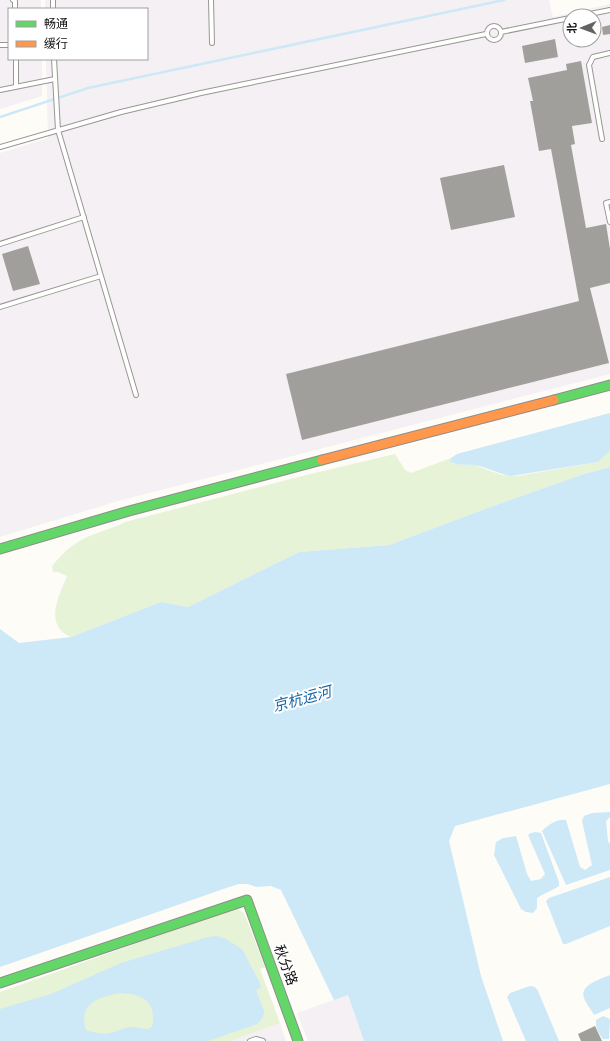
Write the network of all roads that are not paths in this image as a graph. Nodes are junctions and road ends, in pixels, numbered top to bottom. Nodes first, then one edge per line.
1 (211, 0) edge
2 (562, 20) edge
3 (501, 32) junction
4 (486, 34) junction
5 (212, 43) dead end
6 (610, 53) edge
7 (16, 60) edge
8 (54, 60) edge
9 (55, 79) junction
10 (16, 87) junction
11 (0, 90) edge
12 (58, 130) junction
13 (602, 139) dead end
14 (0, 147) edge
15 (610, 202) edge
16 (84, 217) junction
17 (610, 222) edge
18 (0, 244) edge
19 (101, 276) junction
20 (0, 307) edge
21 (610, 385) edge
22 (136, 394) dead end
23 (0, 549) edge
24 (0, 983) edge
25 (250, 1041) edge
26 (263, 1041) edge
27 (298, 1041) edge

1 - 5 lane
2 - 3 lane
3 - 4 lane
3 - 4 lane
4 - 12 lane
6 - 13 lane
7 - 10 lane
8 - 9 lane
9 - 10 lane
9 - 12 lane
10 - 11 lane
12 - 14 lane
12 - 16 lane
15 - 17 lane
16 - 18 lane
16 - 19 lane
19 - 20 lane
19 - 22 lane
21 - 23 street
24 - 27 street, 秋分路
25 - 26 lane

